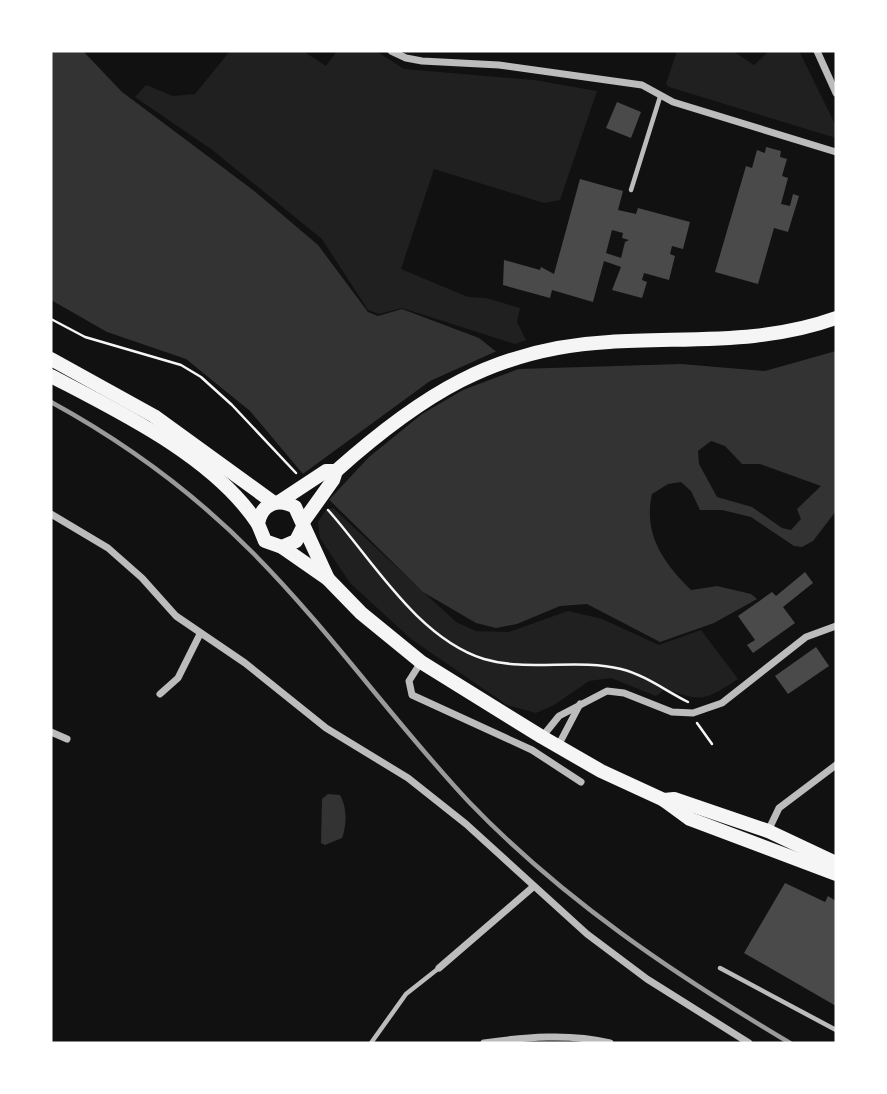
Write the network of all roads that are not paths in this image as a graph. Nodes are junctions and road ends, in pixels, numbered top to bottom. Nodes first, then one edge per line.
1 (391, 51) edge
2 (817, 51) edge
3 (836, 93) edge
4 (660, 97) junction
5 (836, 152) edge
6 (631, 190) dead end
7 (836, 318) edge
8 (51, 359) edge
9 (51, 376) edge
10 (336, 471) junction
11 (281, 500) junction
12 (51, 514) edge
13 (305, 521) junction
14 (258, 524) junction
15 (282, 547) junction
16 (328, 579) junction
17 (836, 626) edge
18 (200, 634) junction
19 (421, 662) junction
20 (160, 694) dead end
21 (580, 704) junction
22 (51, 732) edge
23 (542, 737) junction
24 (67, 739) dead end
25 (558, 747) junction
26 (836, 765) edge
27 (581, 782) dead end
28 (664, 800) junction
29 (768, 831) junction
30 (836, 863) edge
31 (836, 874) edge
32 (533, 887) junction
33 (439, 968) joint
34 (720, 968) dead end
35 (836, 1030) edge
36 (497, 1042) edge
37 (371, 1043) edge
38 (484, 1043) edge
39 (610, 1043) edge
40 (749, 1043) edge

1 - 4 street
2 - 3 street
4 - 5 street
4 - 6 lane
7 - 10 main road
8 - 11 main road
9 - 14 main road
10 - 11 main road
10 - 13 main road
11 - 13 main road
11 - 14 main road
12 - 18 street
13 - 15 main road
13 - 16 main road
14 - 15 main road
15 - 16 main road
16 - 19 main road
17 - 21 street
18 - 20 street
18 - 32 street
19 - 23 main road
19 - 27 street
21 - 23 street
21 - 25 street
22 - 24 street
23 - 25 main road
25 - 28 main road
26 - 29 street
28 - 29 main road
28 - 31 main road
29 - 30 main road
32 - 33 street
32 - 40 street
33 - 37 lane
34 - 35 lane
36 - 38 street
36 - 39 street

